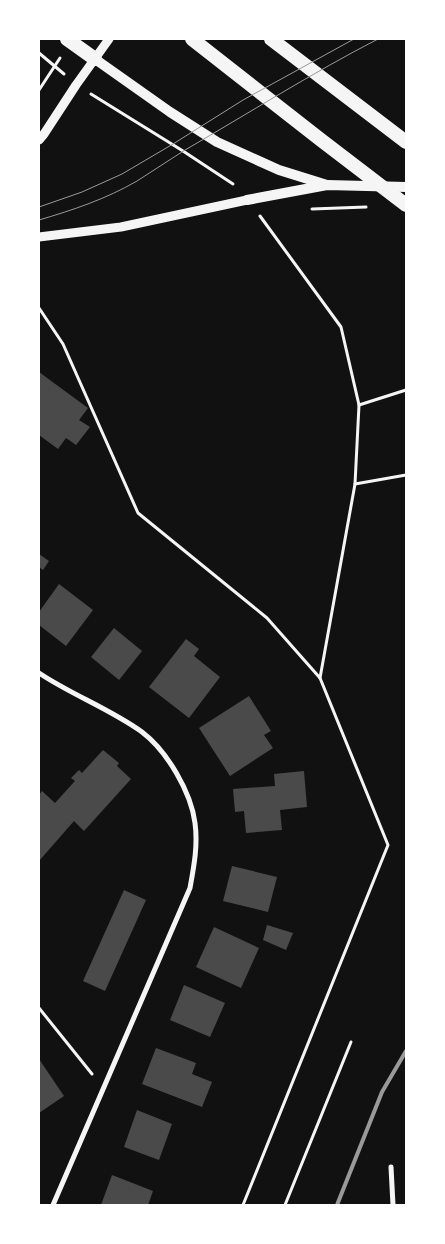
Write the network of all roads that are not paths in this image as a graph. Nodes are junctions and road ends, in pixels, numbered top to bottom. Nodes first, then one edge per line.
1 (67, 39) edge
2 (109, 39) edge
3 (192, 39) edge
4 (271, 39) edge
5 (95, 59) junction
6 (39, 140) edge
7 (406, 142) edge
8 (326, 185) junction
9 (406, 187) edge
10 (247, 200) joint
11 (406, 205) edge
12 (39, 237) edge
13 (39, 675) edge
14 (391, 1167) dead end
15 (53, 1205) edge
16 (393, 1205) edge

1 - 5 highway
2 - 5 street
3 - 11 highway
4 - 7 highway
5 - 6 street
5 - 8 main road
8 - 9 main road
8 - 10 main road
10 - 12 street
13 - 15 street
14 - 16 street

